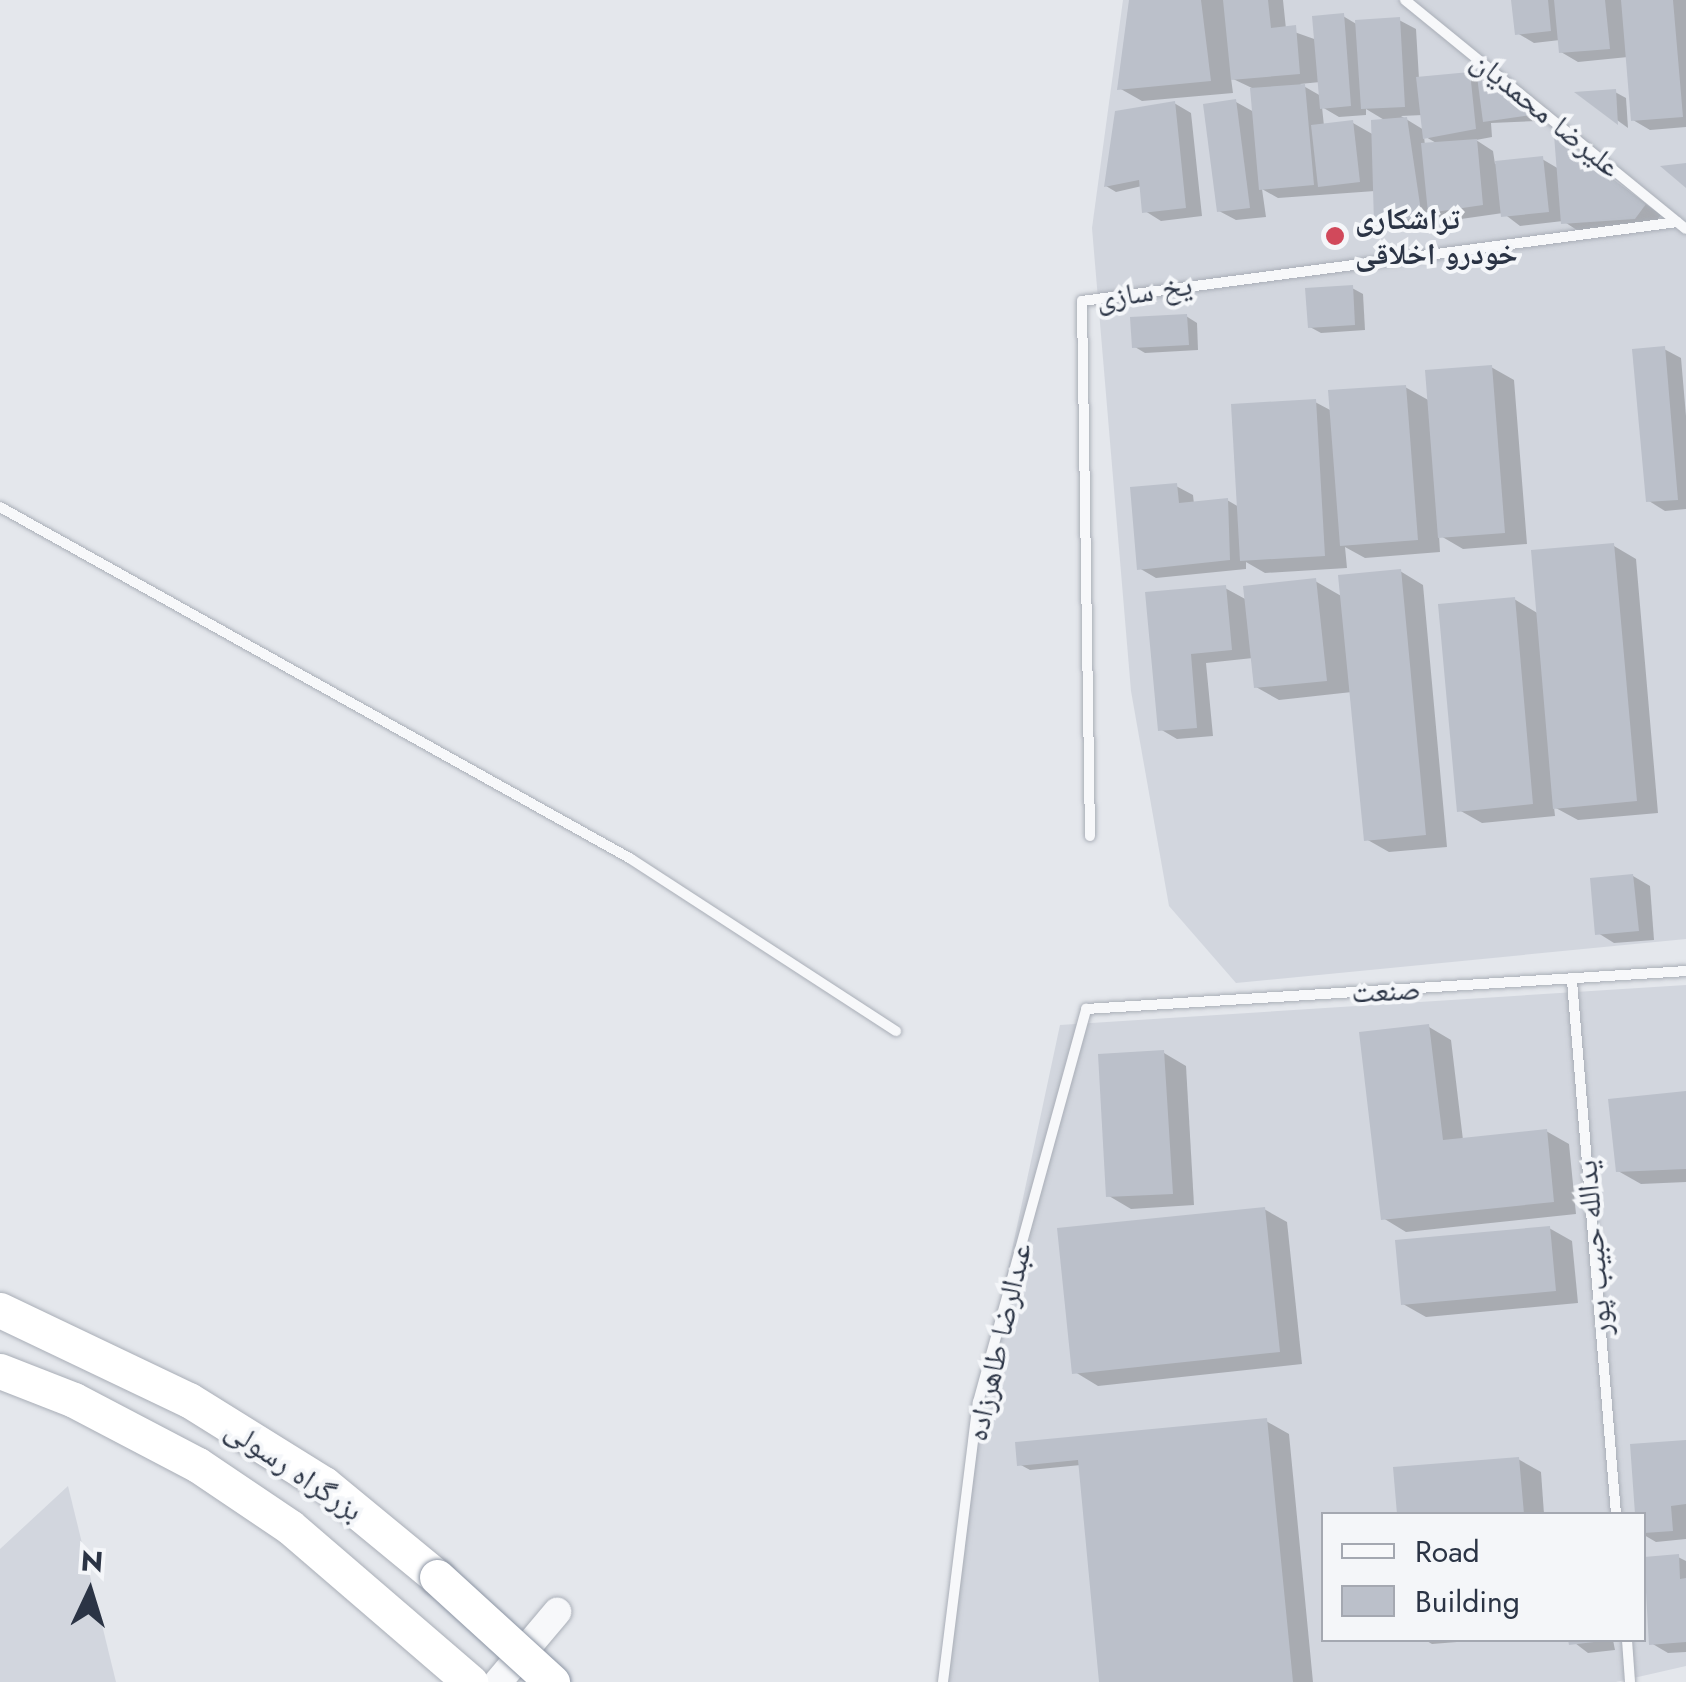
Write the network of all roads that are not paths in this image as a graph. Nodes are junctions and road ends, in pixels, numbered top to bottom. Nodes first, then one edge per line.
1 (1405, 0) edge
2 (1682, 225) edge
3 (0, 507) edge
4 (1090, 836) dead end
5 (1686, 970) edge
6 (1572, 980) junction
7 (1086, 1009) joint
8 (896, 1030) dead end
9 (0, 1310) edge
10 (0, 1371) edge
11 (1616, 1512) edge
12 (557, 1612) dead end
13 (1627, 1642) edge
14 (470, 1682) edge
15 (498, 1682) edge
16 (552, 1682) edge
17 (943, 1682) edge
18 (1630, 1682) edge

1 - 2 lane, علیرضا محمدیان
2 - 4 lane, یخ سازی
3 - 8 lane
5 - 6 lane, صنعت
6 - 7 lane, صنعت
6 - 11 lane, یدالله حبیب پور
7 - 17 lane, عبدالرضا طاهرزاده
9 - 16 highway, بزرگراه رسولی, bridge
10 - 14 highway, بزرگراه رسولی
12 - 15 street
13 - 18 lane

